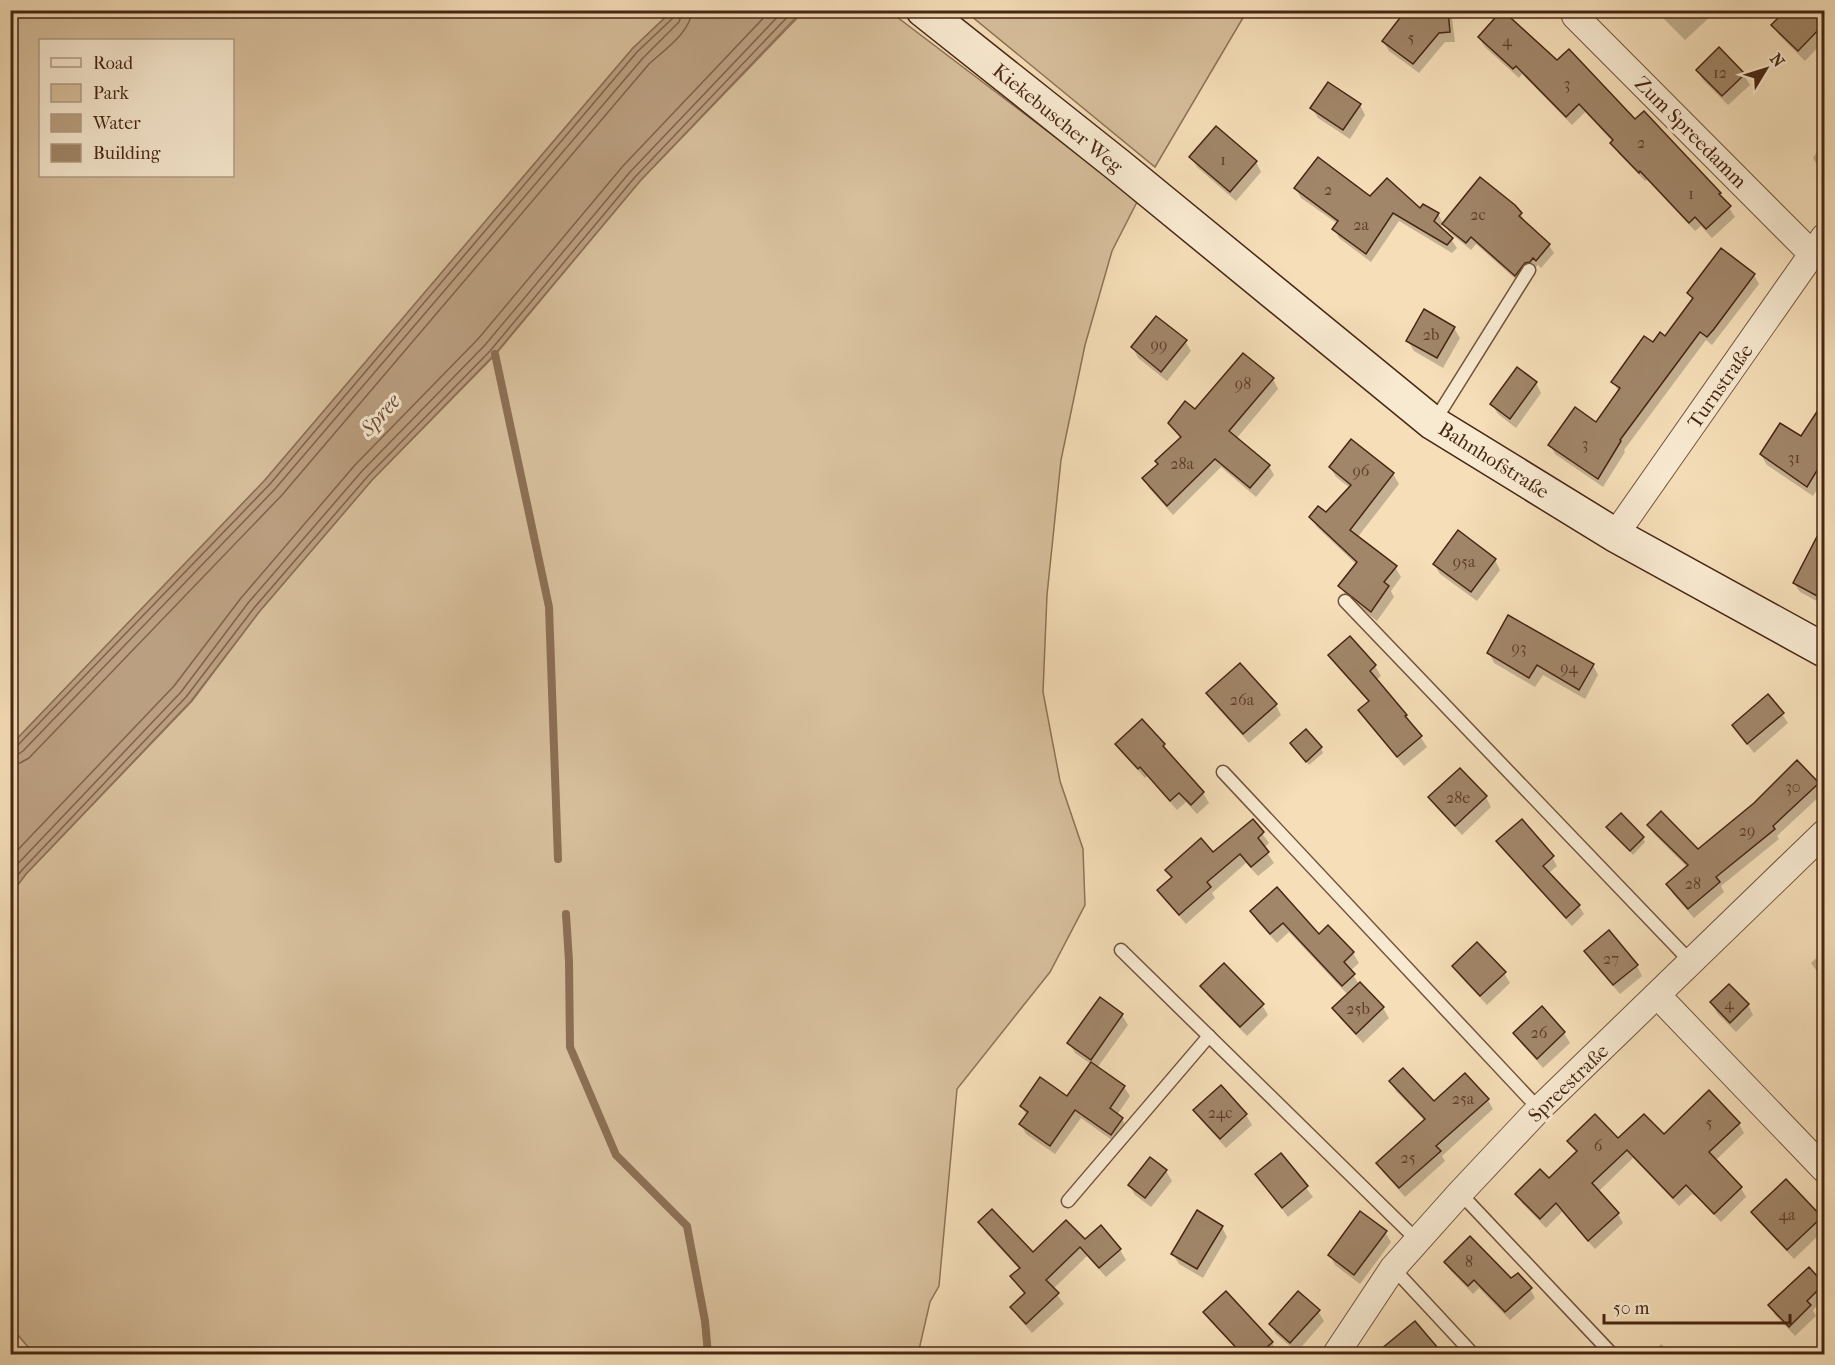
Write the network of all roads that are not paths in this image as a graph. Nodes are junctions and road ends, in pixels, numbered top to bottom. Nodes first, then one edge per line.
1 (923, 10) edge
2 (1572, 13) edge
3 (1193, 227) joint
4 (1818, 245) edge
5 (1529, 270) dead end
6 (1433, 423) junction
7 (1615, 535) junction
8 (1345, 601) dead end
9 (1824, 650) edge
10 (1223, 772) dead end
11 (1824, 833) edge
12 (1121, 950) dead end
13 (1691, 962) junction
14 (1658, 996) junction
15 (1209, 1036) junction
16 (1539, 1109) junction
17 (1824, 1169) edge
18 (1460, 1193) junction
19 (1068, 1201) dead end
20 (1418, 1241) junction
21 (1393, 1268) junction
22 (1336, 1354) edge
23 (1473, 1354) edge
24 (1612, 1354) edge

1 - 3 main road, Kiekebuscher Weg
2 - 4 street, Zum Spreedamm
3 - 6 main road, Bahnhofstraße
4 - 7 street, Turnstraße
5 - 6 lane
6 - 7 main road, Bahnhofstraße
7 - 9 main road, Bahnhofstraße
8 - 13 lane
10 - 16 lane
11 - 13 street, Spreestraße
12 - 15 lane
13 - 14 street, Spreestraße
14 - 16 street, Spreestraße
14 - 17 street
15 - 19 lane
15 - 20 lane
16 - 18 street, Spreestraße
18 - 20 street, Spreestraße
18 - 24 lane
20 - 21 street, Spreestraße
21 - 22 street, Spreestraße
21 - 23 lane

